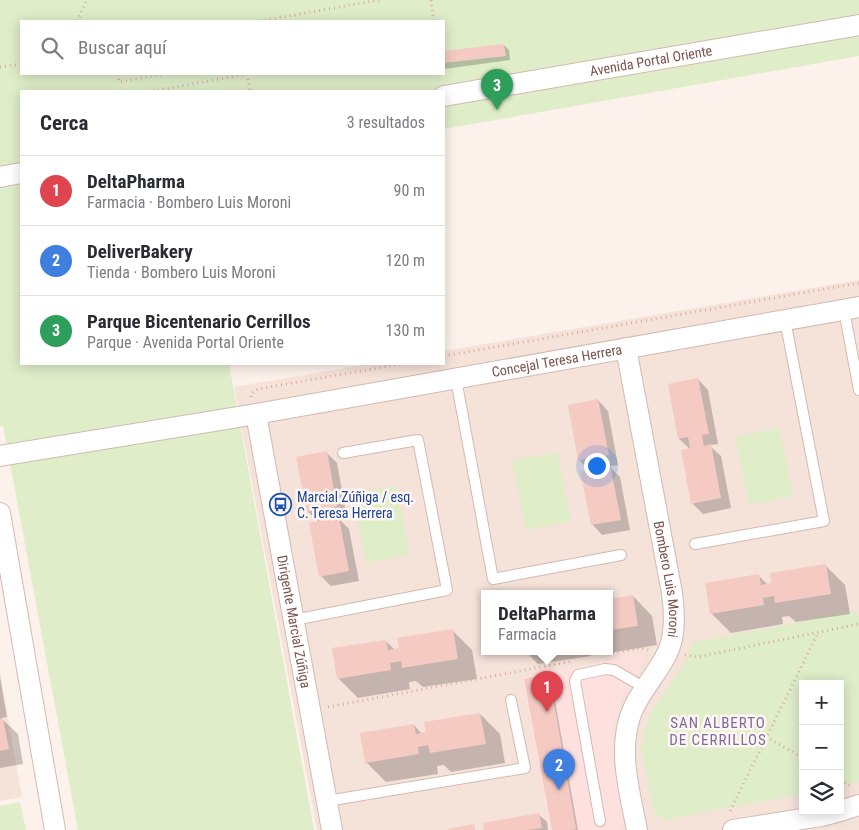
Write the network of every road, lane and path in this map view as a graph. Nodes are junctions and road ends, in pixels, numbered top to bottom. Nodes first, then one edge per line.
1 (87, 0) edge
2 (380, 0) edge
3 (431, 0) edge
4 (77, 20) edge
5 (266, 20) edge
6 (434, 20) edge
7 (859, 25) edge
8 (20, 64) edge
9 (0, 67) edge
10 (118, 75) edge
11 (158, 75) edge
12 (241, 75) edge
13 (247, 75) edge
14 (159, 90) edge
15 (250, 90) edge
16 (445, 96) edge
17 (20, 173) edge
18 (0, 177) edge
19 (859, 283) edge
20 (852, 308) edge
21 (785, 320) junction
22 (626, 348) junction
23 (445, 356) edge
24 (395, 365) edge
25 (456, 379) junction
26 (859, 390) edge
27 (256, 414) junction
28 (343, 453) dead end
29 (0, 456) edge
30 (0, 513) edge
31 (695, 544) dead end
32 (621, 555) dead end
33 (294, 620) junction
34 (818, 632) dead end
35 (645, 688) junction
36 (511, 700) dead end
37 (766, 737) junction
38 (799, 756) edge
39 (844, 782) edge
40 (859, 790) edge
41 (327, 801) junction
42 (859, 805) edge
43 (844, 810) edge
44 (824, 815) edge
45 (600, 821) dead end
46 (731, 822) edge
47 (55, 830) edge
48 (332, 830) edge
49 (636, 830) edge

1 - 4 path
2 - 5 path
3 - 6 path
7 - 16 street, Avenida Portal Oriente
8 - 9 path
10 - 11 path
12 - 14 path
13 - 15 path
17 - 18 street
19 - 23 path
20 - 21 street, Concejal Teresa Herrera
20 - 26 lane
21 - 22 street, Concejal Teresa Herrera
21 - 31 lane
22 - 25 street, Concejal Teresa Herrera
22 - 35 street, Bombero Luis Moroni
24 - 27 path
25 - 27 street, Concejal Teresa Herrera
25 - 32 lane
27 - 29 street, Concejal Teresa Herrera
27 - 33 street, Dirigente Marcial Zúñiga
28 - 33 lane
30 - 47 street
33 - 41 street, Dirigente Marcial Zúñiga
34 - 37 path
35 - 45 lane
35 - 49 street, Bombero Luis Moroni
36 - 41 lane
37 - 38 path
37 - 46 path
39 - 40 path
41 - 48 street, Dirigente Marcial Zúñiga
42 - 43 street
44 - 46 street

